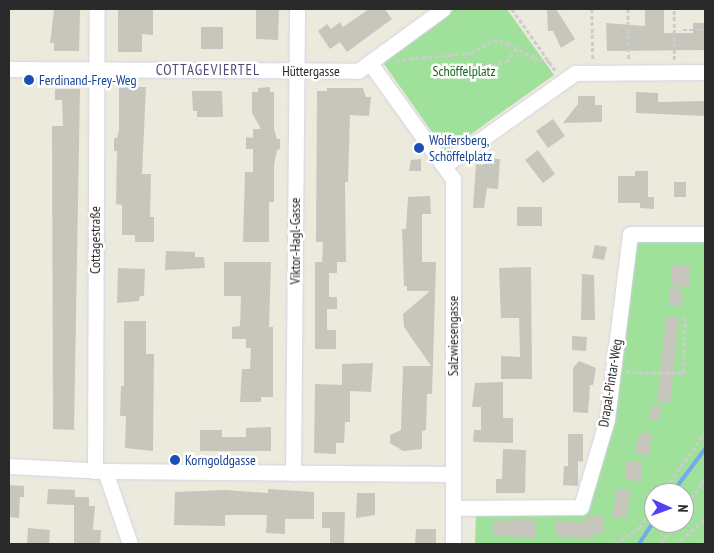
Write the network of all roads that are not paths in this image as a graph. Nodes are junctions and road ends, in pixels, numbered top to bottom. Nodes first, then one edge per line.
1 (97, 9) edge
2 (297, 9) edge
3 (443, 9) edge
4 (370, 63) junction
5 (9, 69) edge
6 (96, 69) junction
7 (296, 72) junction
8 (705, 72) edge
9 (445, 165) junction
10 (705, 234) edge
11 (9, 466) edge
12 (100, 471) junction
13 (293, 473) junction
14 (452, 474) junction
15 (453, 508) junction
16 (130, 544) edge
17 (452, 544) edge

1 - 6 street, Cottagestraße
2 - 7 street, Viktor-Hagl-Gasse
3 - 4 street, Hüttergasse
4 - 7 street, Hüttergasse
4 - 9 street, Salzwiesengasse
5 - 6 street, Hüttergasse
6 - 7 street, Hüttergasse
6 - 12 street, Cottagestraße
7 - 13 street, Viktor-Hagl-Gasse
8 - 9 street
9 - 14 street, Salzwiesengasse
10 - 15 street, Drapal-Pintar-Weg
11 - 12 street
12 - 13 street
12 - 16 street, Cottagestraße
13 - 14 street
14 - 15 street, Salzwiesengasse
15 - 17 street, Salzwiesengasse

